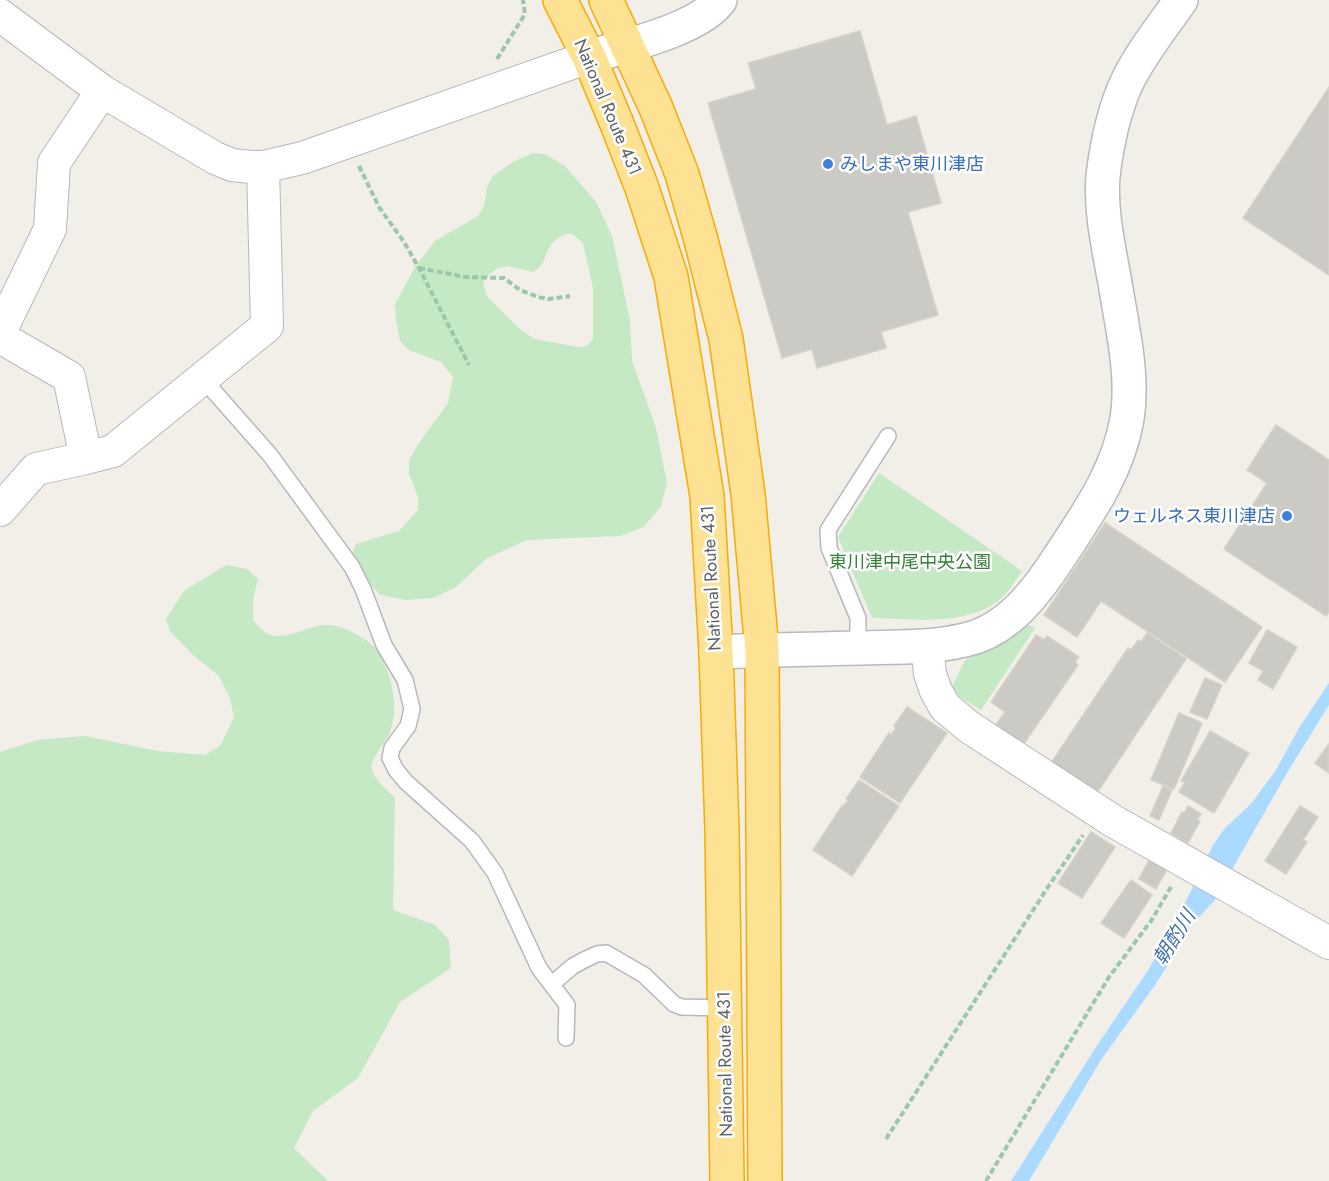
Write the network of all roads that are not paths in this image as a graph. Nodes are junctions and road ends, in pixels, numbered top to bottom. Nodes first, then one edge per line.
1 (560, 0) edge
2 (606, 0) edge
3 (720, 0) edge
4 (1180, 0) edge
5 (0, 15) edge
6 (627, 45) junction
7 (589, 57) junction
8 (102, 91) junction
9 (263, 167) junction
10 (0, 332) edge
11 (0, 337) edge
12 (203, 379) junction
13 (888, 436) dead end
14 (86, 458) junction
15 (0, 510) edge
16 (927, 646) junction
17 (858, 648) junction
18 (762, 650) junction
19 (716, 652) junction
20 (1329, 943) edge
21 (552, 984) junction
22 (724, 1008) junction
23 (566, 1038) dead end
24 (727, 1181) edge
25 (765, 1181) edge

1 - 7 highway, National Route 431
2 - 6 highway
3 - 6 street
4 - 16 street
5 - 8 street
6 - 7 street
6 - 18 highway
7 - 9 street
7 - 19 highway, National Route 431
8 - 9 street
8 - 10 street
9 - 12 street
11 - 14 street
12 - 14 street
12 - 21 lane
13 - 17 lane
14 - 15 street
16 - 17 street
16 - 20 street
17 - 18 street
18 - 19 street
18 - 25 highway
19 - 22 highway, National Route 431
21 - 22 lane
21 - 23 lane
22 - 24 highway, National Route 431

